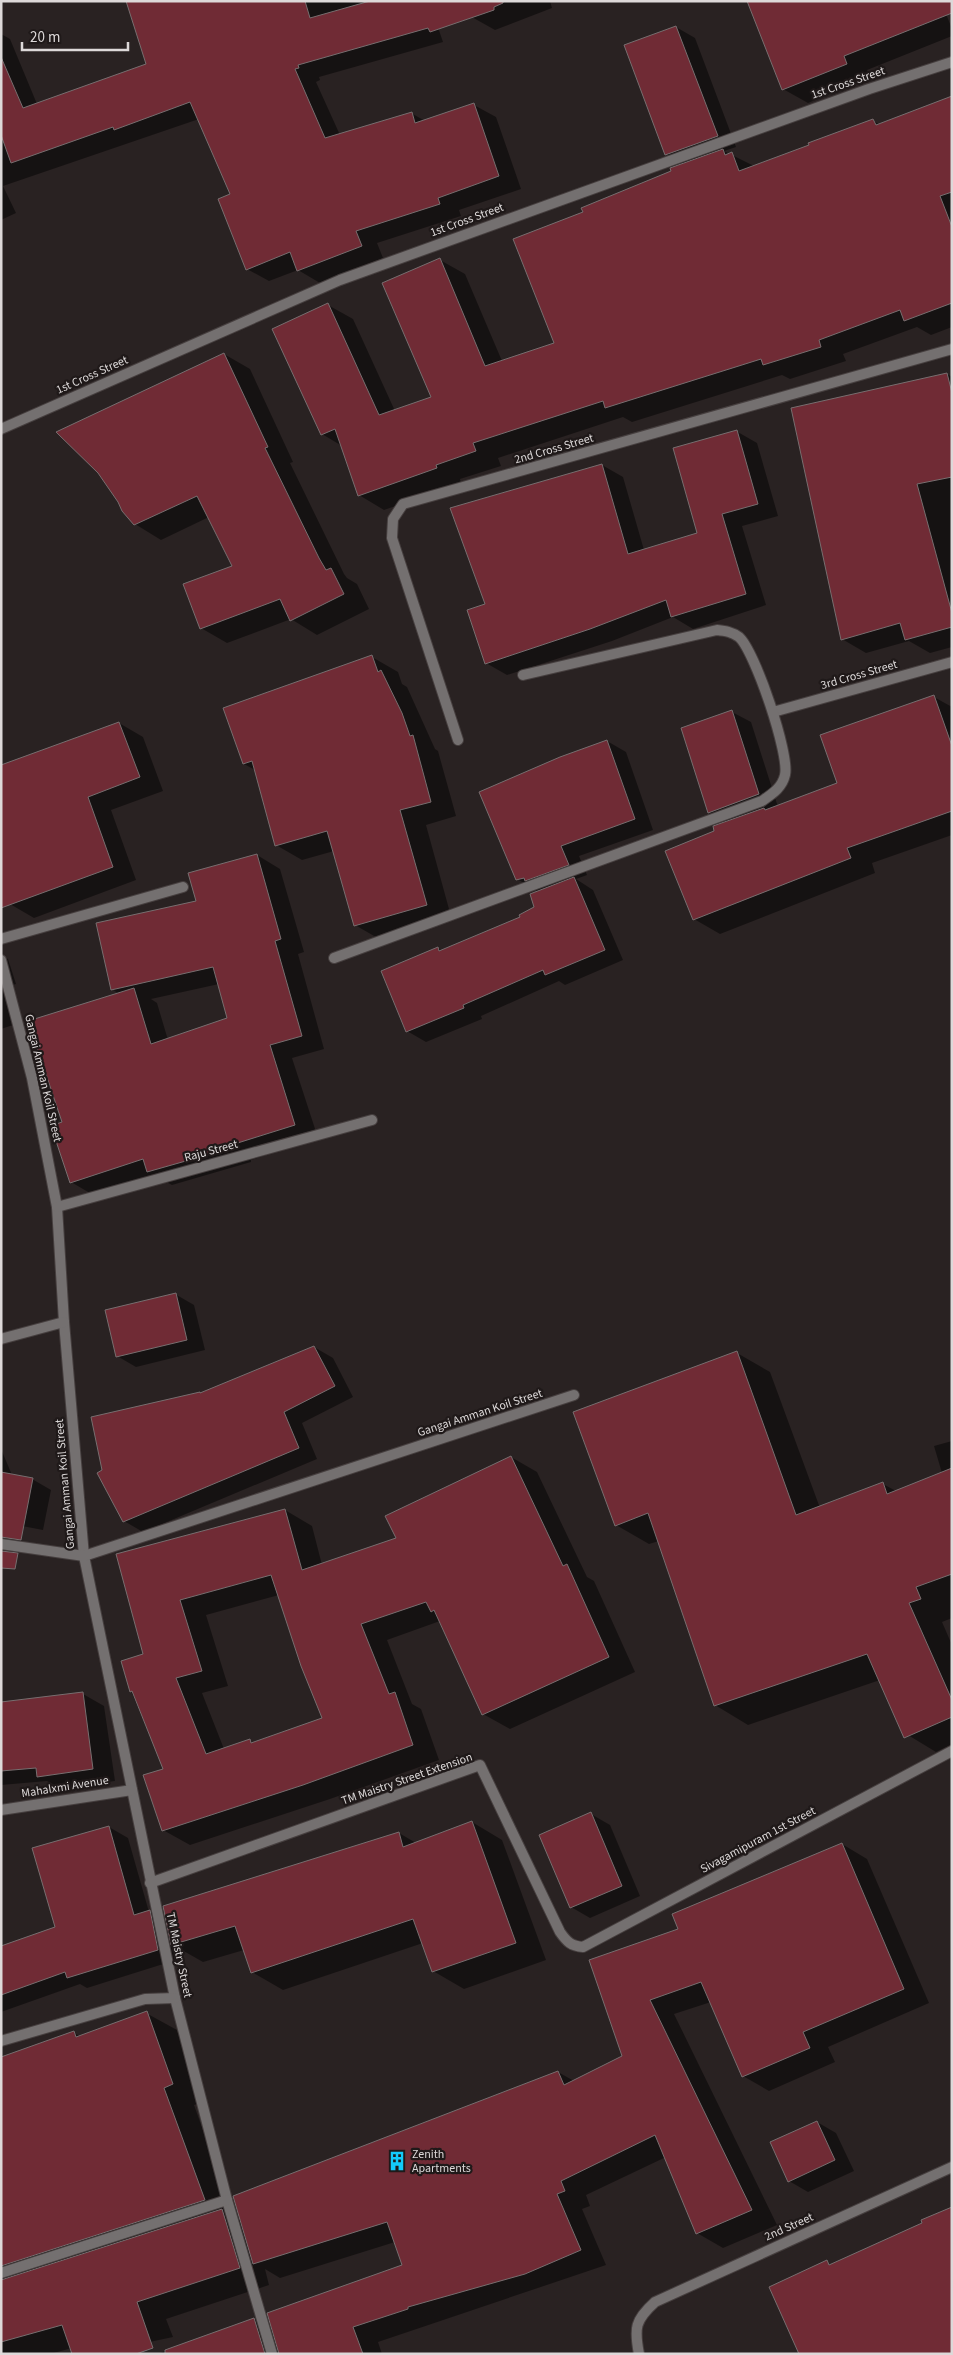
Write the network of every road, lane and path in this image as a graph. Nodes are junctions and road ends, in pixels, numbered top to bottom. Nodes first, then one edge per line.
1 (952, 62) edge
2 (952, 349) edge
3 (1, 429) edge
4 (952, 662) edge
5 (523, 675) dead end
6 (774, 712) junction
7 (458, 740) dead end
8 (183, 887) dead end
9 (1, 939) edge
10 (334, 958) dead end
11 (1, 960) edge
12 (372, 1120) dead end
13 (57, 1207) junction
14 (64, 1322) junction
15 (1, 1339) edge
16 (574, 1395) dead end
17 (1, 1544) edge
18 (84, 1556) junction
19 (952, 1751) edge
20 (132, 1790) junction
21 (1, 1810) edge
22 (150, 1882) junction
23 (574, 1946) joint
24 (175, 1998) junction
25 (1, 2041) edge
26 (952, 2167) edge
27 (227, 2200) junction
28 (1, 2272) edge
29 (272, 2354) edge
30 (638, 2354) edge

1 - 3 street, 1st Cross Street
2 - 7 street, 2nd Cross Street
4 - 6 street, 3rd Cross Street
5 - 6 street
6 - 10 street
8 - 9 street
11 - 13 street, Gangai Amman Koil Street
12 - 13 street, Raju Street
13 - 14 street, Gangai Amman Koil Street
14 - 15 street
14 - 18 street, Gangai Amman Koil Street
16 - 18 street, Gangai Amman Koil Street
17 - 18 street
18 - 20 street, TM Maistry Street
19 - 23 street, Sivagamipuram 1st Street
20 - 21 street, Mahalxmi Avenue
20 - 22 street, TM Maistry Street
22 - 23 street, TM Maistry Street Extension
22 - 24 street, TM Maistry Street
24 - 25 street
24 - 27 street, TM Maistry Street
26 - 30 street, 2nd Street
27 - 28 street
27 - 29 street, TM Maistry Street

